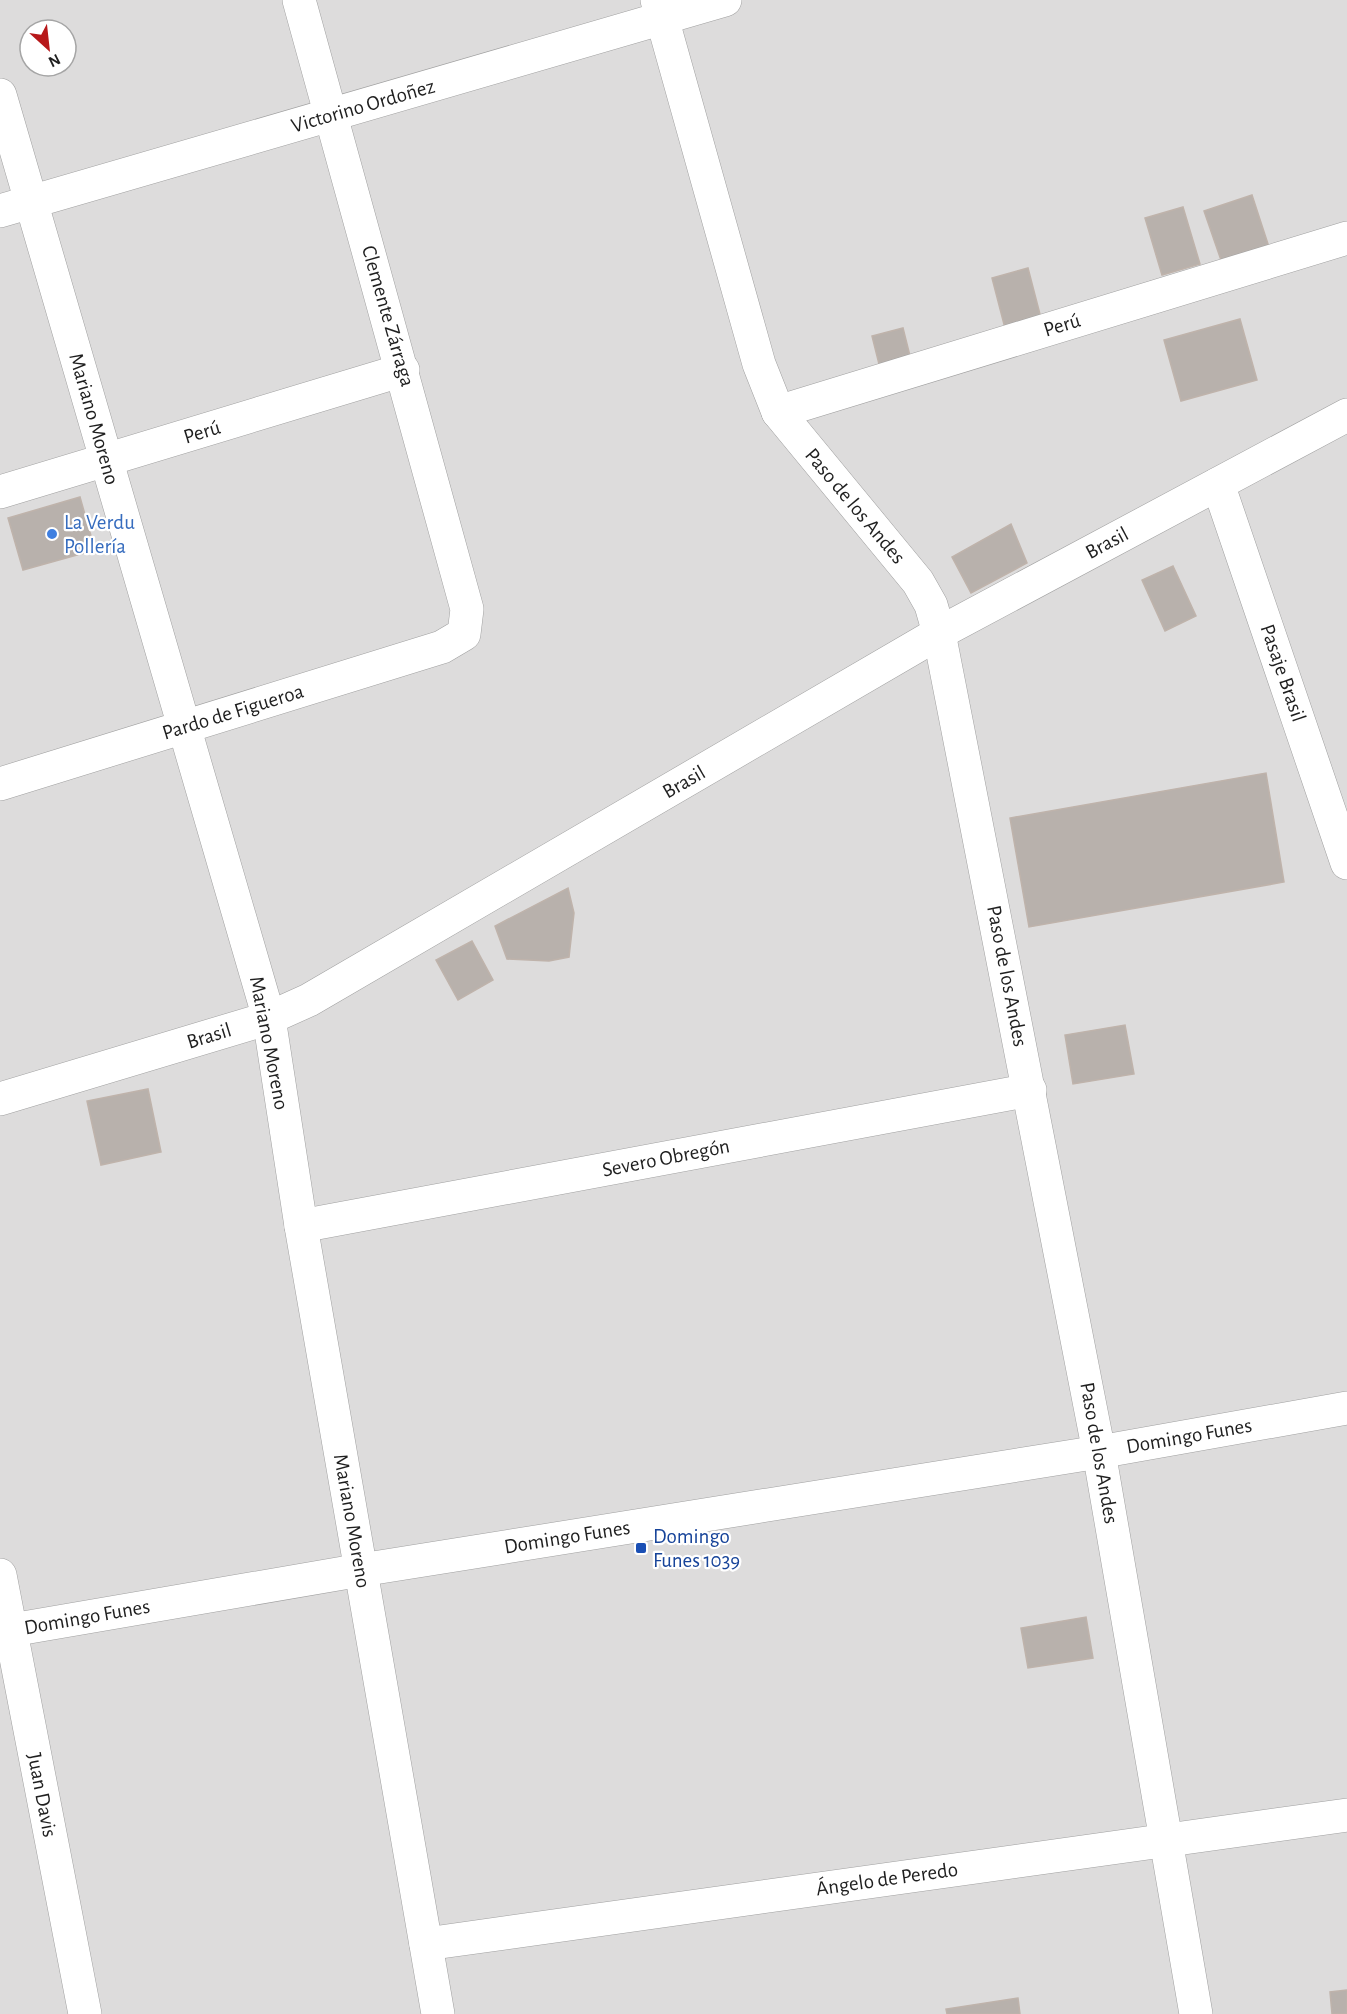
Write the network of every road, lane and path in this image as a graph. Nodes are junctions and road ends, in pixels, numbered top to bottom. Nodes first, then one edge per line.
1 (298, 0) edge
2 (725, 0) edge
3 (660, 10) edge
4 (0, 95) edge
5 (331, 116) junction
6 (31, 202) junction
7 (0, 211) edge
8 (1347, 238) edge
9 (403, 370) junction
10 (778, 412) junction
11 (1347, 415) edge
12 (107, 461) junction
13 (1218, 484) junction
14 (0, 492) edge
15 (939, 633) junction
16 (464, 634) joint
17 (184, 727) junction
18 (0, 784) edge
19 (1347, 863) edge
20 (269, 1018) junction
21 (1030, 1090) junction
22 (0, 1099) edge
23 (301, 1226) junction
24 (1347, 1408) edge
25 (1099, 1452) junction
26 (361, 1570) junction
27 (0, 1575) edge
28 (4, 1631) edge
29 (1347, 1815) edge
30 (1167, 1840) junction
31 (426, 1944) junction
32 (85, 2014) edge
33 (438, 2014) edge
34 (1196, 2014) edge

1 - 5 street, Clemente Zárraga
2 - 3 street, Victorino Ordoñez
3 - 5 street, Victorino Ordoñez
3 - 10 street, Paso de los Andes
4 - 6 street, Mariano Moreno
5 - 6 street, Victorino Ordoñez
5 - 9 street, Clemente Zárraga
6 - 7 street, Victorino Ordoñez
6 - 12 street, Mariano Moreno
8 - 10 street, Perú
9 - 12 street, Perú
9 - 16 street, Clemente Zárraga
10 - 15 street, Paso de los Andes
11 - 13 street, Brasil
12 - 14 street, Perú
12 - 17 street, Mariano Moreno
13 - 15 street, Brasil
13 - 19 street, Pasaje Brasil
15 - 20 street, Brasil
15 - 21 street, Paso de los Andes
16 - 17 street, Pardo de Figueroa
17 - 18 street, Pardo de Figueroa
17 - 20 street, Mariano Moreno
20 - 22 street, Brasil
20 - 23 street, Mariano Moreno
21 - 23 street, Severo Obregón
21 - 25 street, Paso de los Andes
23 - 26 street, Mariano Moreno
24 - 25 street, Domingo Funes
25 - 26 street, Domingo Funes
25 - 30 street, Paso de los Andes
26 - 28 street, Domingo Funes
26 - 31 street, Mariano Moreno
27 - 28 street, Juan Davis
28 - 32 street, Juan Davis
29 - 30 street, Ángelo de Peredo
30 - 31 street, Ángelo de Peredo
30 - 34 street, Paso de los Andes
31 - 33 street, Mariano Moreno

